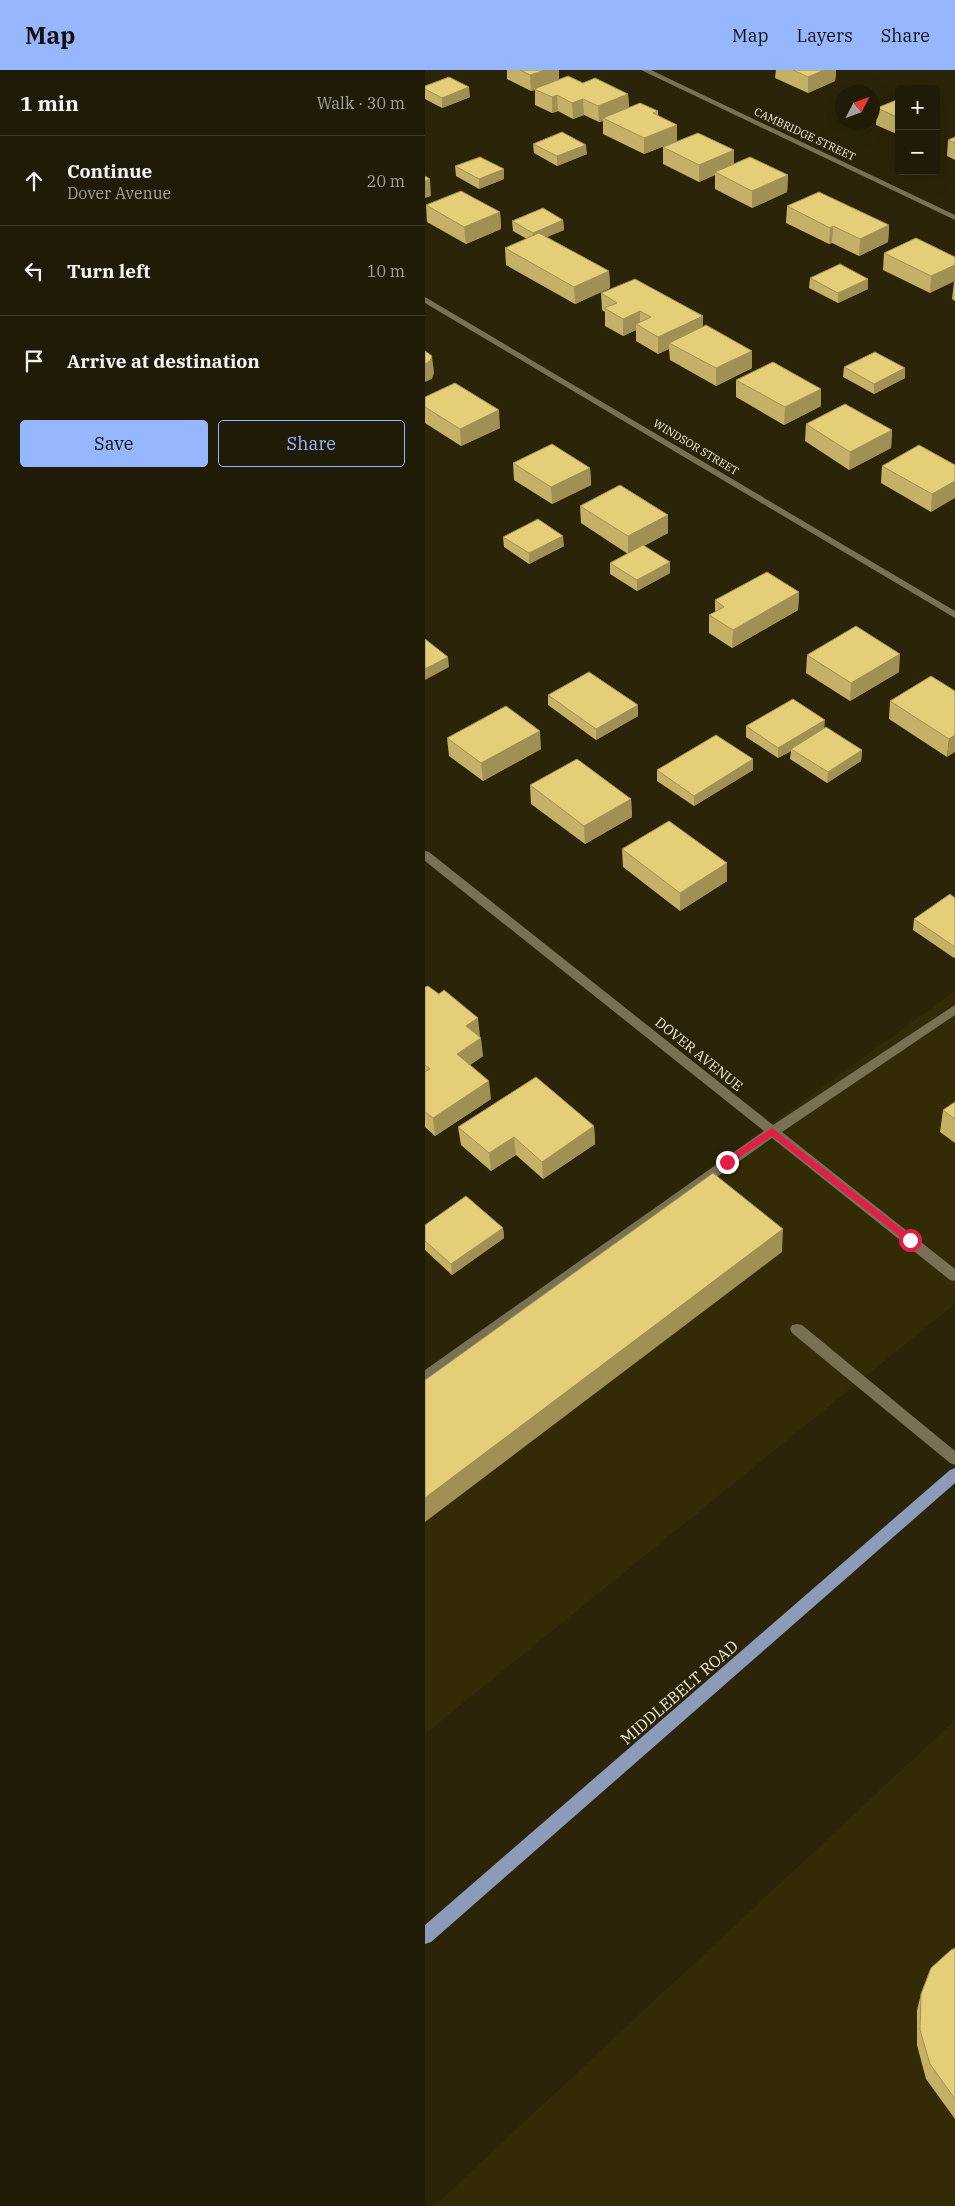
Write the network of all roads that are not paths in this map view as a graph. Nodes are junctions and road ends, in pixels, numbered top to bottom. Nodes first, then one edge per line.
1 (645, 70) edge
2 (955, 218) edge
3 (425, 299) edge
4 (955, 615) edge
5 (425, 855) edge
6 (955, 1009) edge
7 (772, 1131) junction
8 (955, 1276) edge
9 (797, 1329) dead end
10 (425, 1377) edge
11 (955, 1459) edge
12 (955, 1474) edge
13 (425, 1936) edge

1 - 2 street, CAMBRIDGE STREET
3 - 4 street, WINDSOR STREET
5 - 7 street, DOVER AVENUE
6 - 7 street
7 - 8 street, DOVER AVENUE
7 - 10 street
9 - 11 street
12 - 13 main road, MIDDLEBELT ROAD

